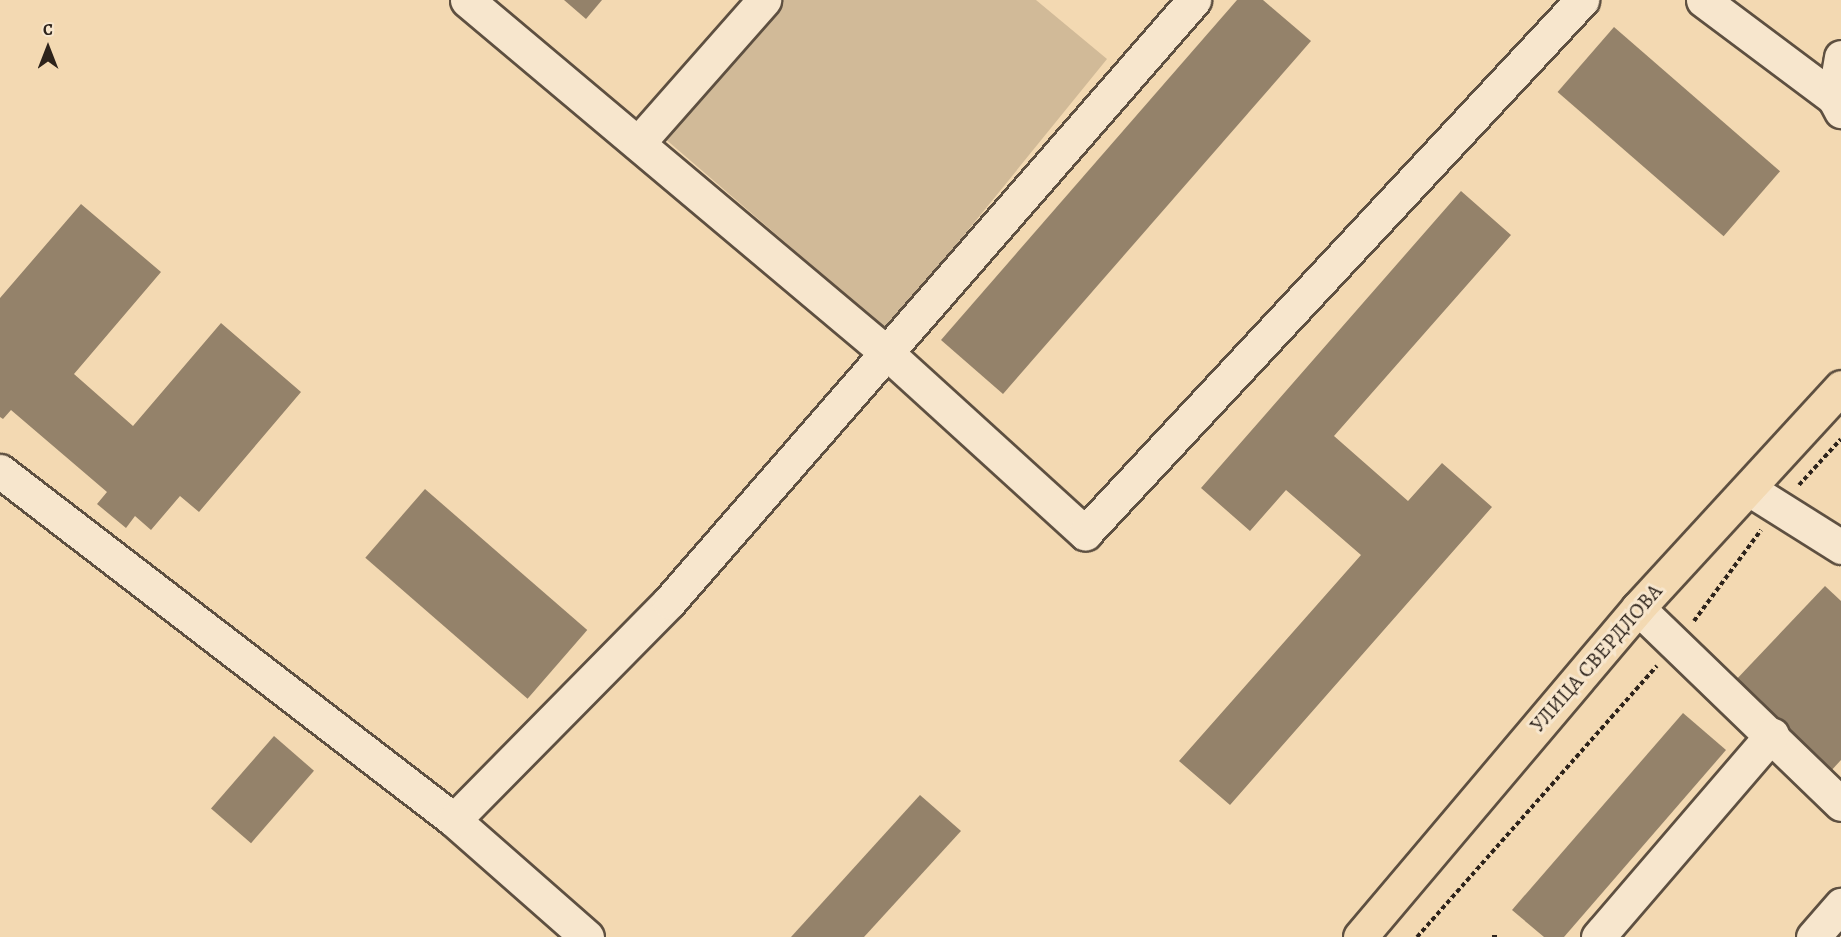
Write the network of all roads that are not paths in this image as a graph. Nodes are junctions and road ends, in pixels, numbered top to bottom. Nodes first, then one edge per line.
1 (467, 0) edge
2 (764, 0) edge
3 (1194, 0) edge
4 (1582, 0) edge
5 (1703, 0) edge
6 (1841, 57) edge
7 (1838, 104) edge
8 (638, 143) junction
9 (886, 353) junction
10 (1841, 387) edge
11 (0, 471) edge
12 (1749, 489) junction
13 (1841, 547) edge
14 (1638, 608) junction
15 (1772, 735) junction
16 (1841, 804) edge
17 (454, 820) junction
18 (1841, 904) edge
19 (587, 937) edge
20 (1360, 937) edge
21 (1598, 937) edge
22 (1813, 937) edge

1 - 8 street
2 - 8 street
3 - 9 street
4 - 9 street
5 - 7 street
6 - 7 street
8 - 9 street
9 - 17 street
10 - 12 main road, УЛИЦА СВЕРДЛОВА
11 - 17 street
12 - 13 street
12 - 14 main road, УЛИЦА СВЕРДЛОВА
14 - 15 street
14 - 20 main road, УЛИЦА СВЕРДЛОВА
15 - 16 street
15 - 21 street
17 - 19 street
18 - 22 street

